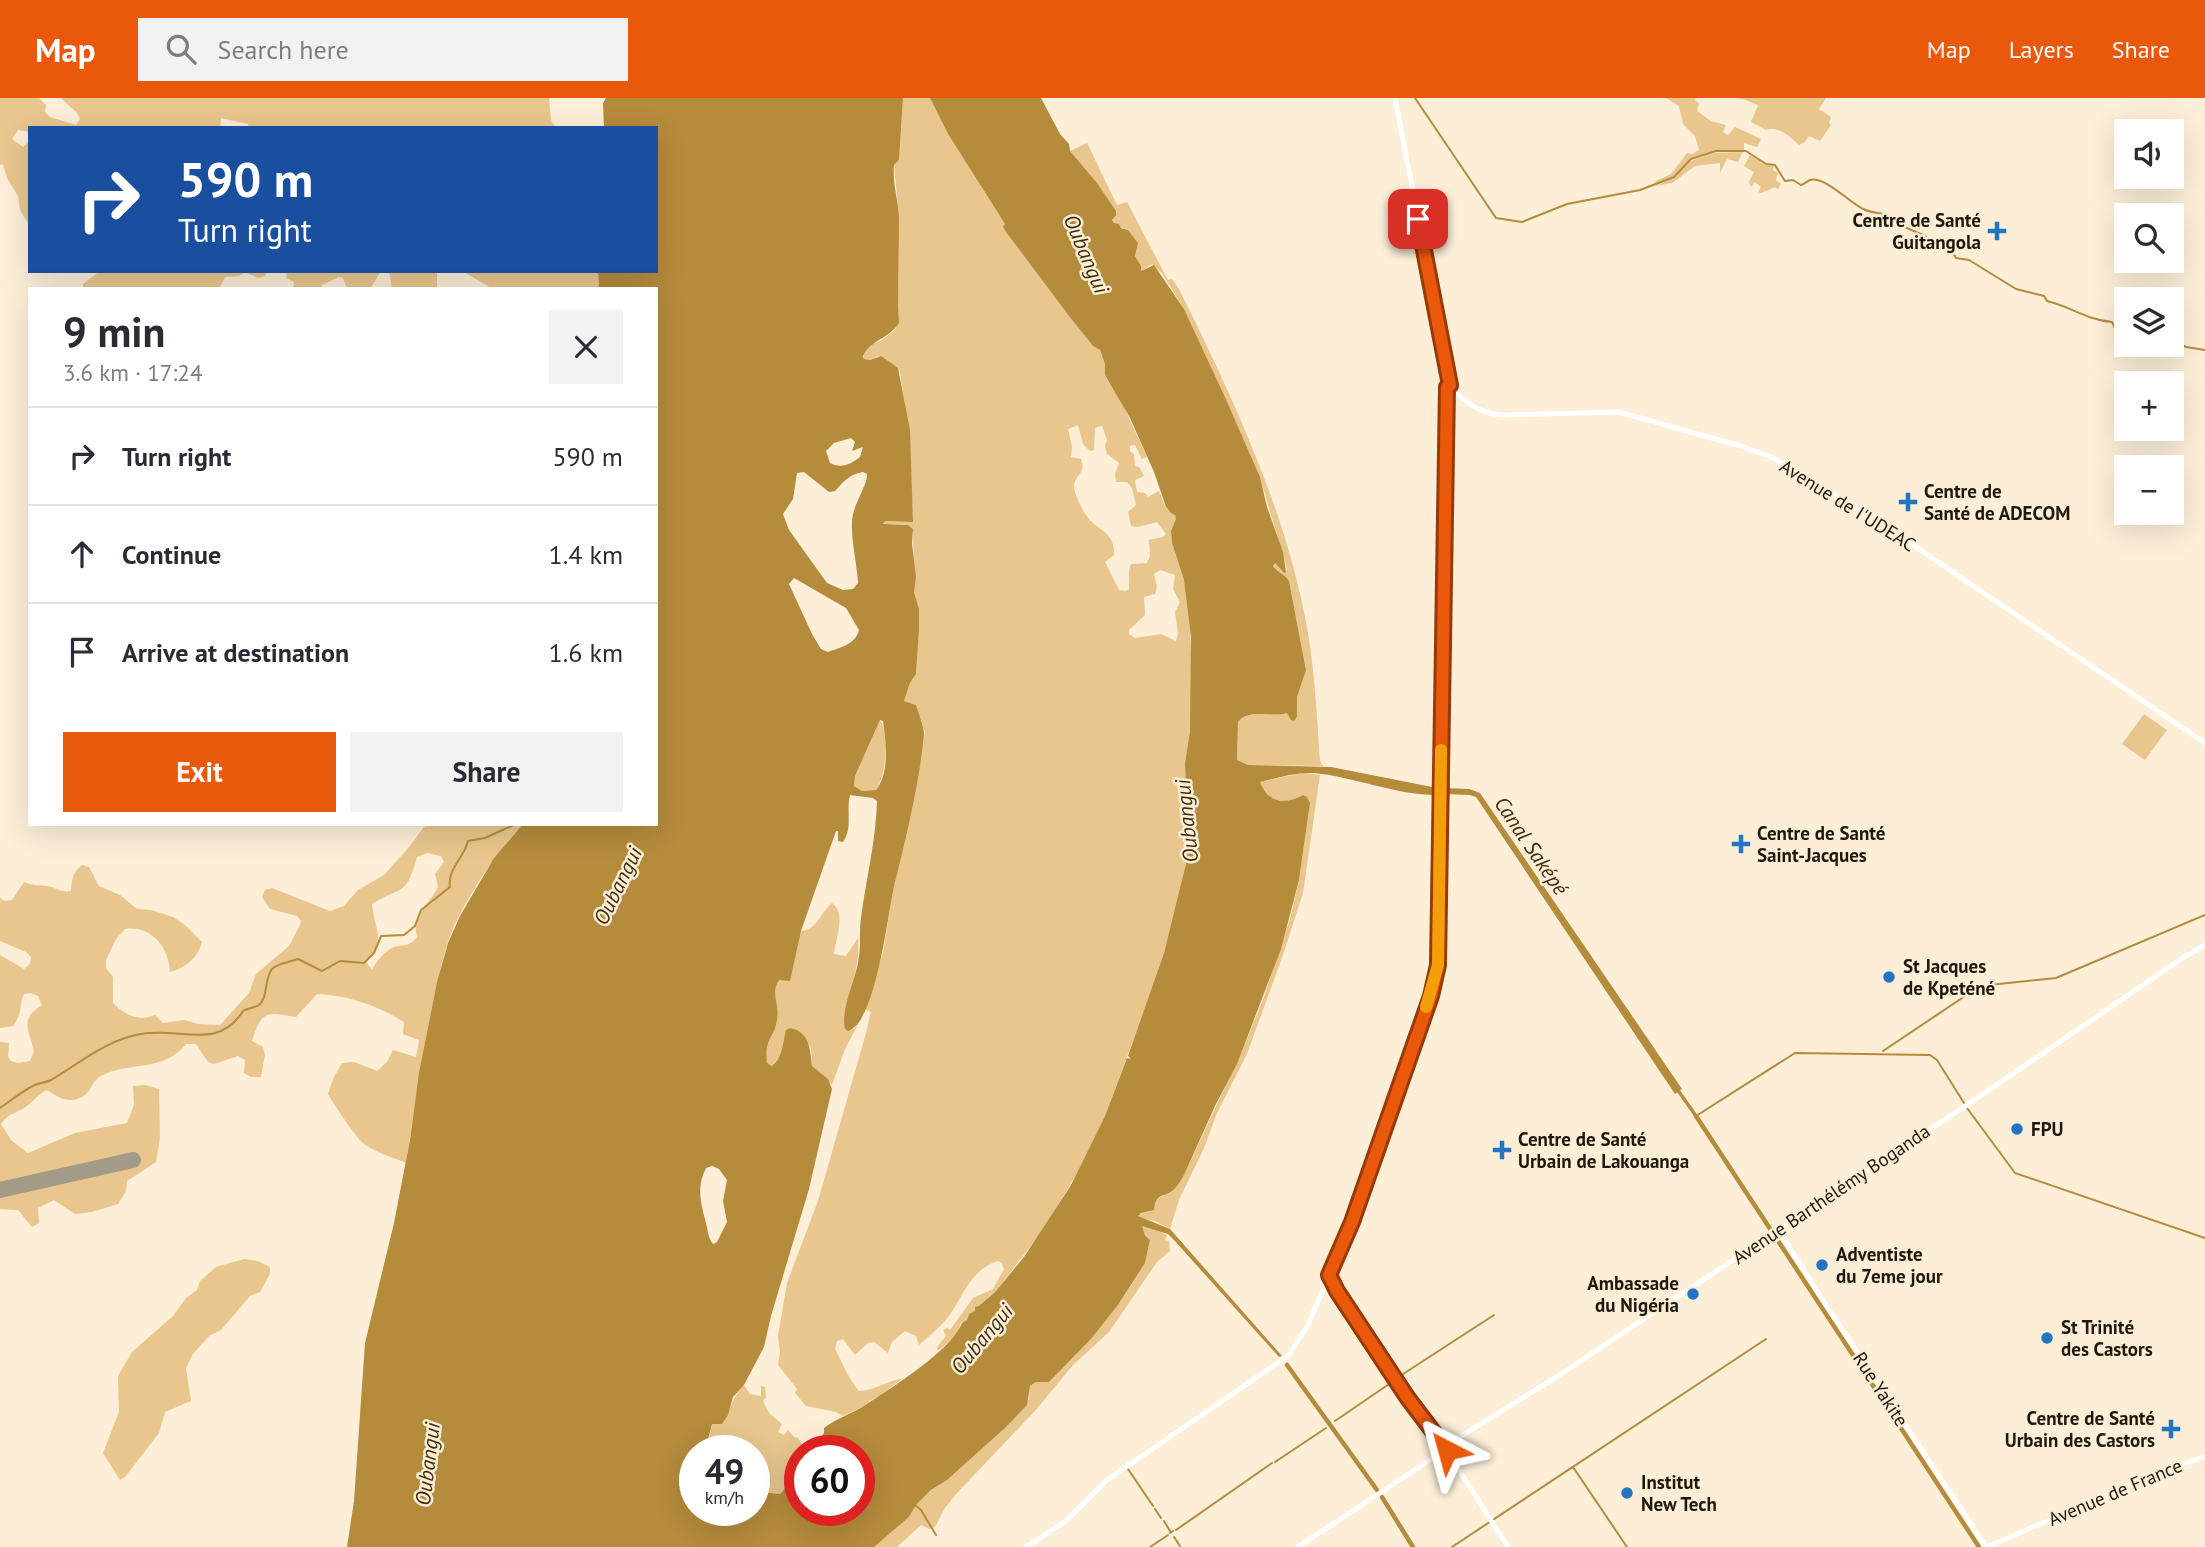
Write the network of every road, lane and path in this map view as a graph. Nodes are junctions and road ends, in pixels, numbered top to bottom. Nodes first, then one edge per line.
1 (1395, 98) edge
2 (1448, 385) junction
3 (2205, 743) edge
4 (2205, 945) edge
5 (1775, 1231) junction
6 (1329, 1275) junction
7 (1322, 1290) junction
8 (1337, 1291) junction
9 (1444, 1449) junction
10 (2205, 1456) edge
11 (1026, 1547) edge
12 (1298, 1547) edge
13 (1508, 1547) edge
14 (1987, 1547) edge

1 - 2 main road
2 - 3 main road, Avenue de I'UDEAC
2 - 6 main road
4 - 5 main road, Avenue Barthélémy Boganda
5 - 9 main road, Avenue Barthélémy Boganda
5 - 14 main road, Rue Yakite
6 - 7 main road
6 - 8 main road
7 - 8 main road
7 - 11 main road
8 - 9 main road
9 - 12 main road, Avenue Barthélémy Boganda
9 - 13 main road
10 - 14 main road, Avenue de France

